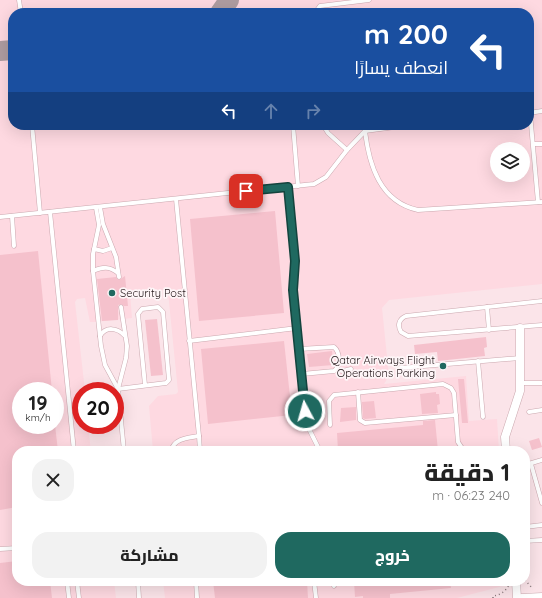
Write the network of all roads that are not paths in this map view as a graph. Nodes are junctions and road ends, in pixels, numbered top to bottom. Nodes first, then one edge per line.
1 (369, 0) edge
2 (319, 8) edge
3 (32, 130) edge
4 (293, 130) edge
5 (326, 130) edge
6 (372, 130) edge
7 (532, 130) edge
8 (364, 131) junction
9 (534, 144) junction
10 (542, 144) edge
11 (347, 150) junction
12 (298, 186) junction
13 (288, 187) junction
14 (176, 199) junction
15 (540, 202) edge
16 (98, 207) junction
17 (50, 212) junction
18 (40, 213) junction
19 (12, 216) junction
20 (0, 217) edge
21 (14, 246) dead end
22 (112, 248) junction
23 (94, 249) junction
24 (93, 271) junction
25 (542, 301) edge
26 (120, 307) dead end
27 (487, 307) junction
28 (542, 325) edge
29 (297, 328) junction
30 (520, 328) junction
31 (489, 330) junction
32 (125, 336) junction
33 (100, 337) junction
34 (189, 341) junction
35 (299, 349) junction
36 (521, 358) junction
37 (478, 361) junction
38 (400, 368) dead end
39 (351, 369) dead end
40 (336, 370) junction
41 (302, 374) junction
42 (114, 382) edge
43 (120, 382) edge
44 (542, 382) edge
45 (520, 383) junction
46 (145, 385) junction
47 (124, 388) edge
48 (358, 392) junction
49 (542, 410) edge
50 (528, 412) dead end
51 (456, 415) junction
52 (483, 417) dead end
53 (330, 425) dead end
54 (122, 434) edge
55 (199, 436) junction
56 (73, 446) edge
57 (124, 446) edge
58 (174, 446) edge
59 (200, 446) edge
60 (318, 446) edge
61 (461, 446) edge
62 (506, 446) edge
63 (542, 460) edge
64 (531, 464) joint
65 (542, 503) edge
66 (542, 525) edge
67 (530, 526) edge
68 (542, 540) edge
69 (530, 541) edge
70 (12, 548) edge
71 (0, 549) edge
72 (68, 586) edge
73 (78, 586) edge
74 (139, 586) edge
75 (196, 586) edge
76 (315, 586) edge
77 (516, 586) edge
78 (540, 594) edge
79 (69, 598) edge
80 (79, 598) edge
81 (140, 598) edge
82 (197, 598) edge
83 (316, 598) edge
84 (517, 598) edge
85 (522, 598) edge

1 - 2 lane
3 - 18 lane
4 - 12 lane
5 - 11 lane
6 - 8 lane
7 - 9 lane
8 - 11 lane
8 - 15 lane
9 - 10 lane
9 - 15 lane
11 - 12 lane
12 - 13 lane
13 - 14 lane
13 - 29 lane
14 - 16 lane
14 - 34 lane
16 - 17 lane
16 - 22 lane
16 - 23 lane
17 - 18 lane
17 - 56 lane
18 - 19 lane
19 - 20 lane
19 - 21 lane
22 - 23 lane
22 - 24 lane
23 - 24 lane
24 - 33 lane
25 - 27 lane
26 - 32 lane
27 - 31 lane
27 - 31 lane
28 - 30 lane
29 - 34 lane
29 - 35 lane
30 - 31 lane
30 - 36 street
32 - 33 lane
32 - 43 lane
33 - 42 lane
34 - 55 lane
35 - 40 lane
35 - 41 lane
36 - 37 lane
36 - 45 street
37 - 38 lane
37 - 52 lane
39 - 40 lane
40 - 41 lane
41 - 60 lane
44 - 45 lane
45 - 62 street
46 - 46 lane
46 - 47 lane
48 - 51 lane
48 - 51 lane
48 - 53 lane
49 - 50 lane
51 - 61 lane
54 - 57 lane
55 - 58 lane
55 - 59 lane
63 - 64 lane
64 - 65 lane
66 - 67 lane
68 - 69 lane
70 - 71 lane
72 - 79 lane
73 - 80 lane
74 - 81 lane
75 - 82 lane
76 - 83 lane
77 - 84 street
78 - 85 street

